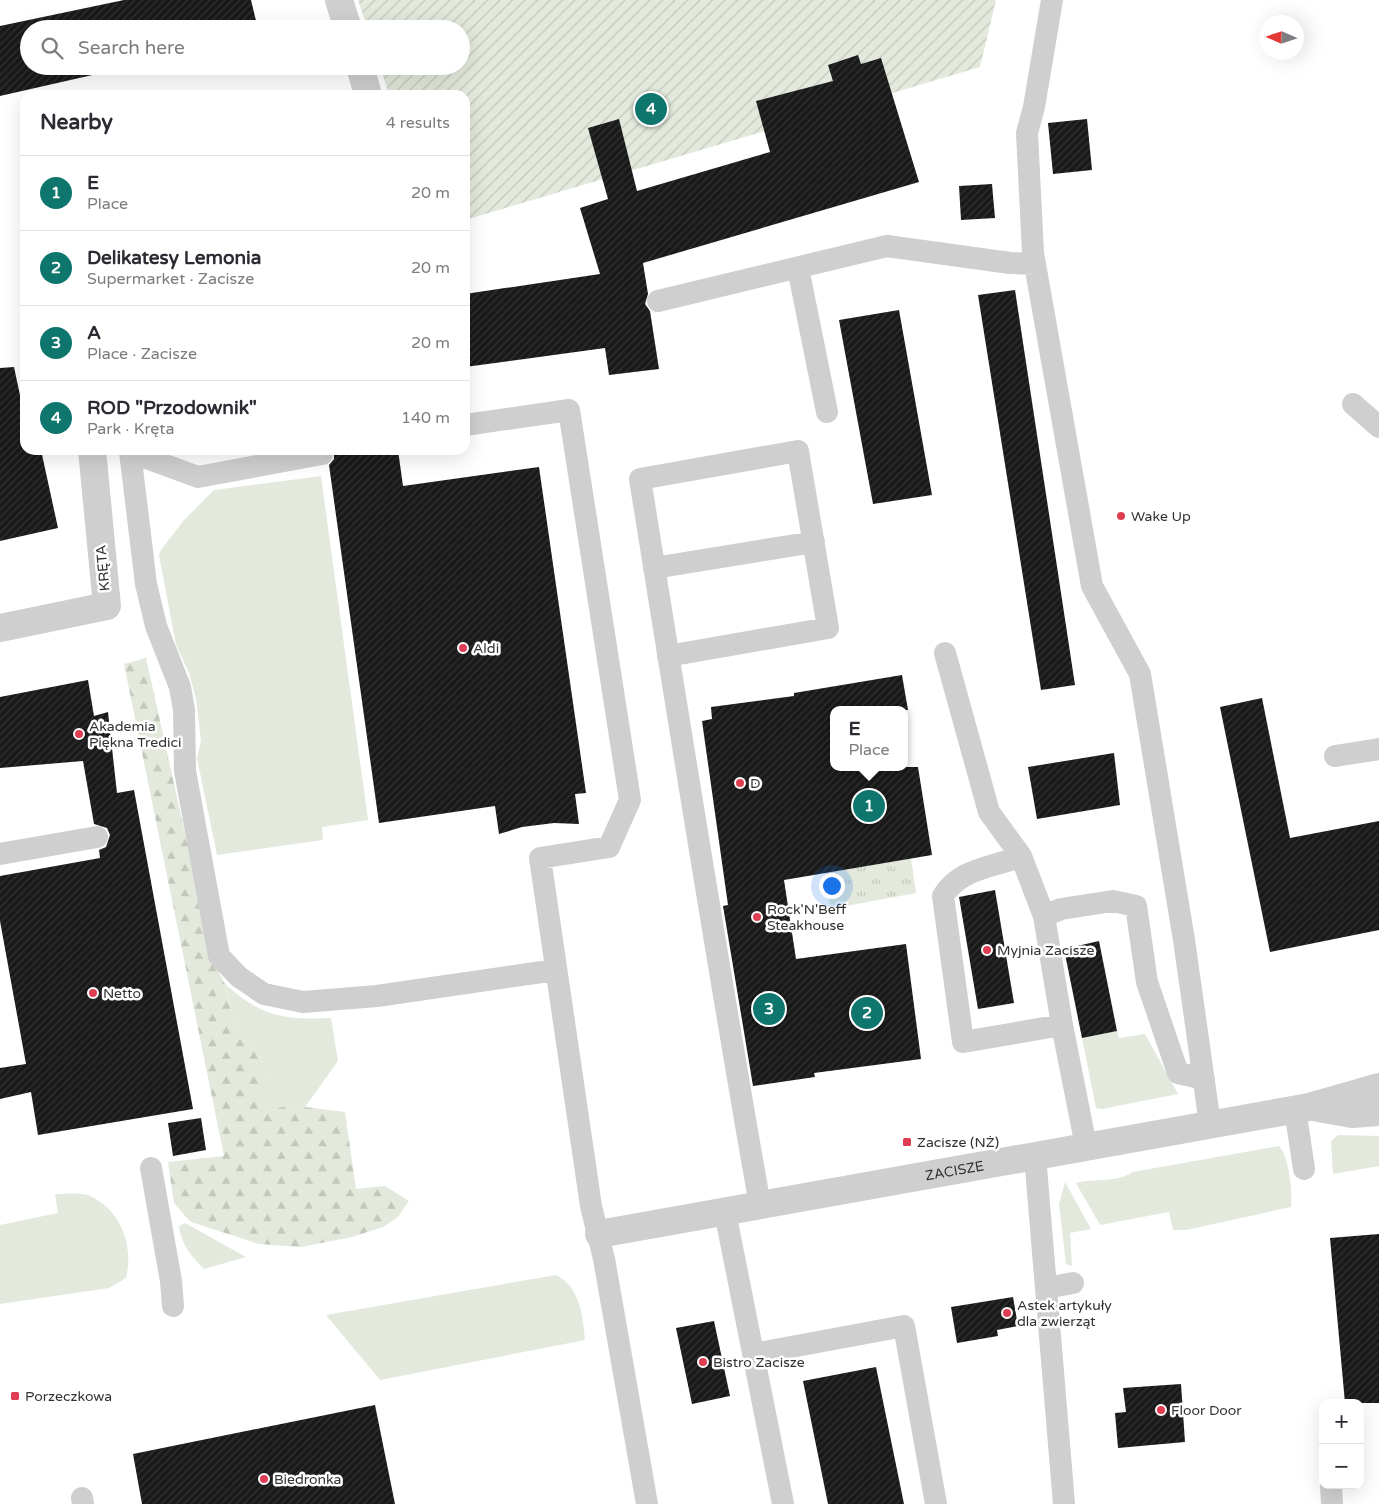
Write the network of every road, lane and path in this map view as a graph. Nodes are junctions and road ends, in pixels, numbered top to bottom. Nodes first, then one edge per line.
1 (1057, 2) edge
2 (362, 75) edge
3 (367, 90) edge
4 (1034, 264) junction
5 (798, 268) junction
6 (658, 301) dead end
7 (1353, 404) dead end
8 (827, 412) dead end
9 (470, 424) edge
10 (1379, 427) edge
11 (92, 455) edge
12 (137, 455) edge
13 (146, 455) edge
14 (317, 455) edge
15 (814, 542) junction
16 (654, 568) junction
17 (0, 628) edge
18 (945, 654) dead end
19 (668, 656) junction
20 (1379, 749) edge
21 (1335, 756) dead end
22 (97, 837) dead end
23 (0, 854) edge
24 (1021, 856) junction
25 (1044, 916) junction
26 (556, 970) junction
27 (1062, 1025) junction
28 (1204, 1079) junction
29 (1379, 1087) edge
30 (1302, 1108) junction
31 (1379, 1112) edge
32 (1210, 1124) junction
33 (1086, 1146) junction
34 (1035, 1156) junction
35 (151, 1168) dead end
36 (1304, 1169) dead end
37 (760, 1205) junction
38 (724, 1212) junction
39 (599, 1234) junction
40 (1074, 1283) dead end
41 (1046, 1288) junction
42 (173, 1306) dead end
43 (753, 1354) junction
44 (1331, 1489) edge
45 (647, 1504) edge
46 (783, 1504) edge
47 (936, 1504) edge
48 (1064, 1504) edge
49 (1332, 1504) edge

1 - 4 lane
2 - 3 street
4 - 5 lane
4 - 28 lane
5 - 6 lane
5 - 8 lane
7 - 10 lane
9 - 26 lane
11 - 17 street, KRĘTA
12 - 26 lane
13 - 14 lane
15 - 16 lane
15 - 16 lane
15 - 19 lane
16 - 19 lane
18 - 24 lane
19 - 37 lane
20 - 21 lane
22 - 23 lane
24 - 25 lane
24 - 27 lane
25 - 27 lane
25 - 28 lane
26 - 39 lane
27 - 33 lane
28 - 32 lane
29 - 30 street, ZACISZE
30 - 31 street, ZACISZE
30 - 32 street, ZACISZE
30 - 36 lane
32 - 33 street, ZACISZE
33 - 34 street, ZACISZE
34 - 37 street, ZACISZE
34 - 41 lane
35 - 42 lane
37 - 38 street, ZACISZE
38 - 39 street, ZACISZE
38 - 43 lane
39 - 45 lane
40 - 41 lane
41 - 48 lane
43 - 46 lane
43 - 47 lane
44 - 49 lane

